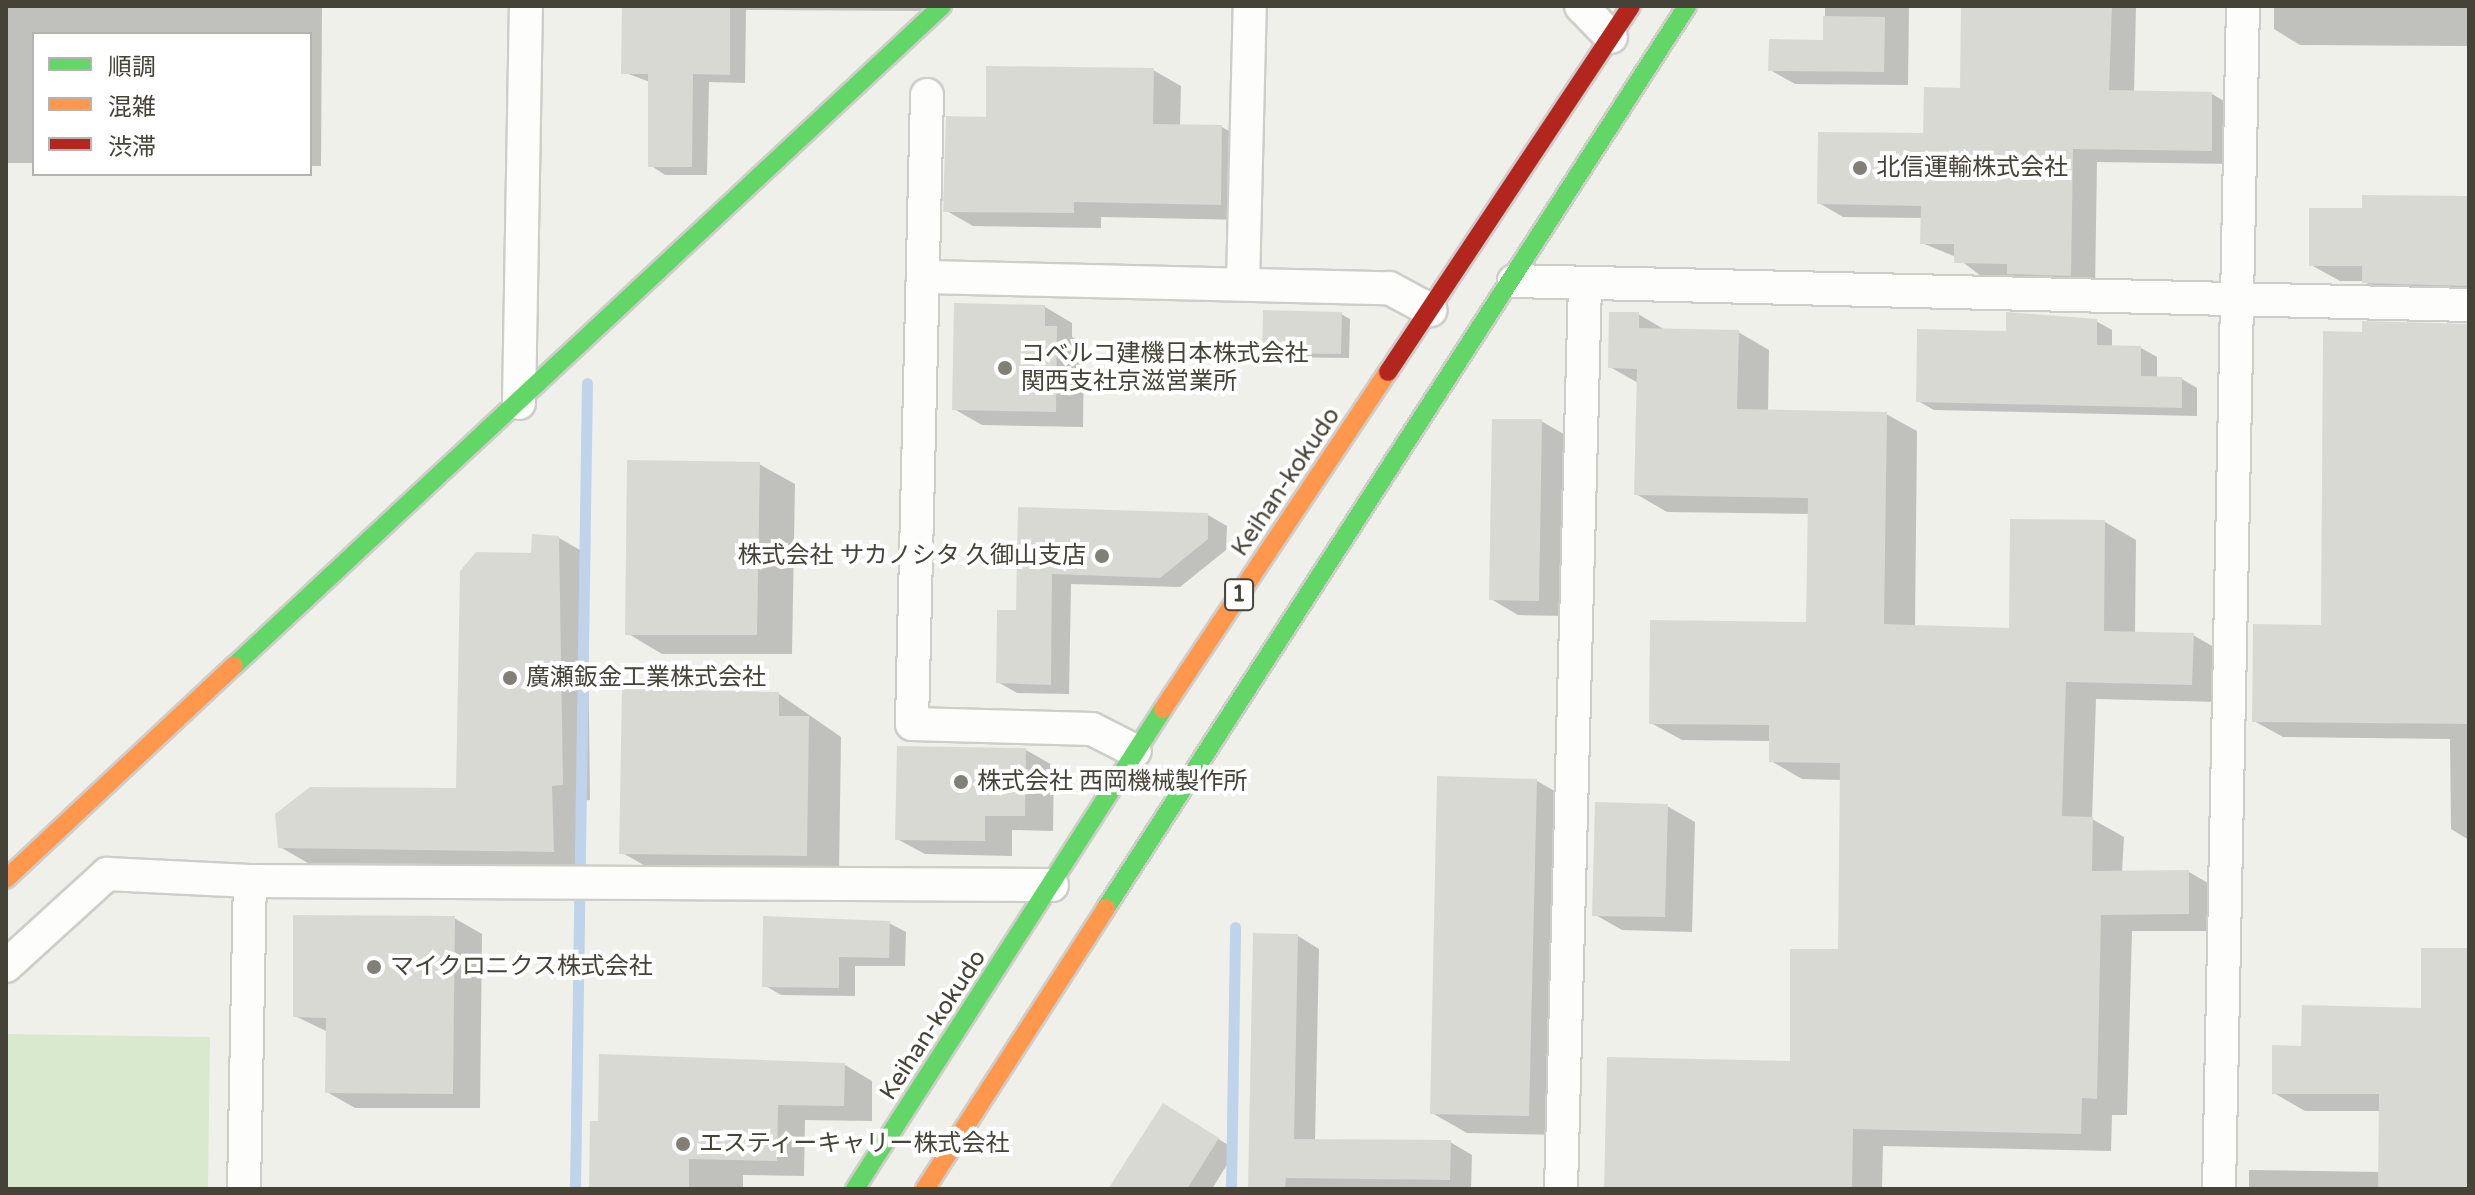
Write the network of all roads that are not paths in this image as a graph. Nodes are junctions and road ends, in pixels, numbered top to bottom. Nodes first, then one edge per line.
1 (526, 6) edge
2 (942, 6) edge
3 (1250, 6) edge
4 (1581, 6) edge
5 (1631, 6) edge
6 (1687, 6) edge
7 (2243, 6) edge
8 (1611, 37) junction
9 (927, 95) dead end
10 (923, 277) junction
11 (1514, 281) junction
12 (1243, 283) junction
13 (1585, 283) junction
14 (2238, 301) junction
15 (2469, 305) edge
16 (1430, 310) junction
17 (519, 403) junction
18 (1135, 751) junction
19 (6, 879) edge
20 (250, 881) junction
21 (1052, 885) junction
22 (6, 966) edge
23 (244, 1189) edge
24 (855, 1189) edge
25 (925, 1189) edge
26 (1561, 1189) edge
27 (2219, 1189) edge

1 - 17 street
2 - 17 main road
3 - 12 street
4 - 8 street
5 - 8 main road, Keihan-kokudo / 1
6 - 11 main road
7 - 14 street
8 - 16 main road, Keihan-kokudo / 1
9 - 10 street
10 - 12 street
10 - 18 street
11 - 13 street
11 - 25 main road
12 - 16 street
13 - 14 street
13 - 26 street
14 - 15 street
14 - 27 street
16 - 18 main road, Keihan-kokudo / 1
17 - 19 main road
18 - 21 main road, Keihan-kokudo / 1
20 - 21 street
20 - 22 street
20 - 23 street
21 - 24 main road, Keihan-kokudo / 1

